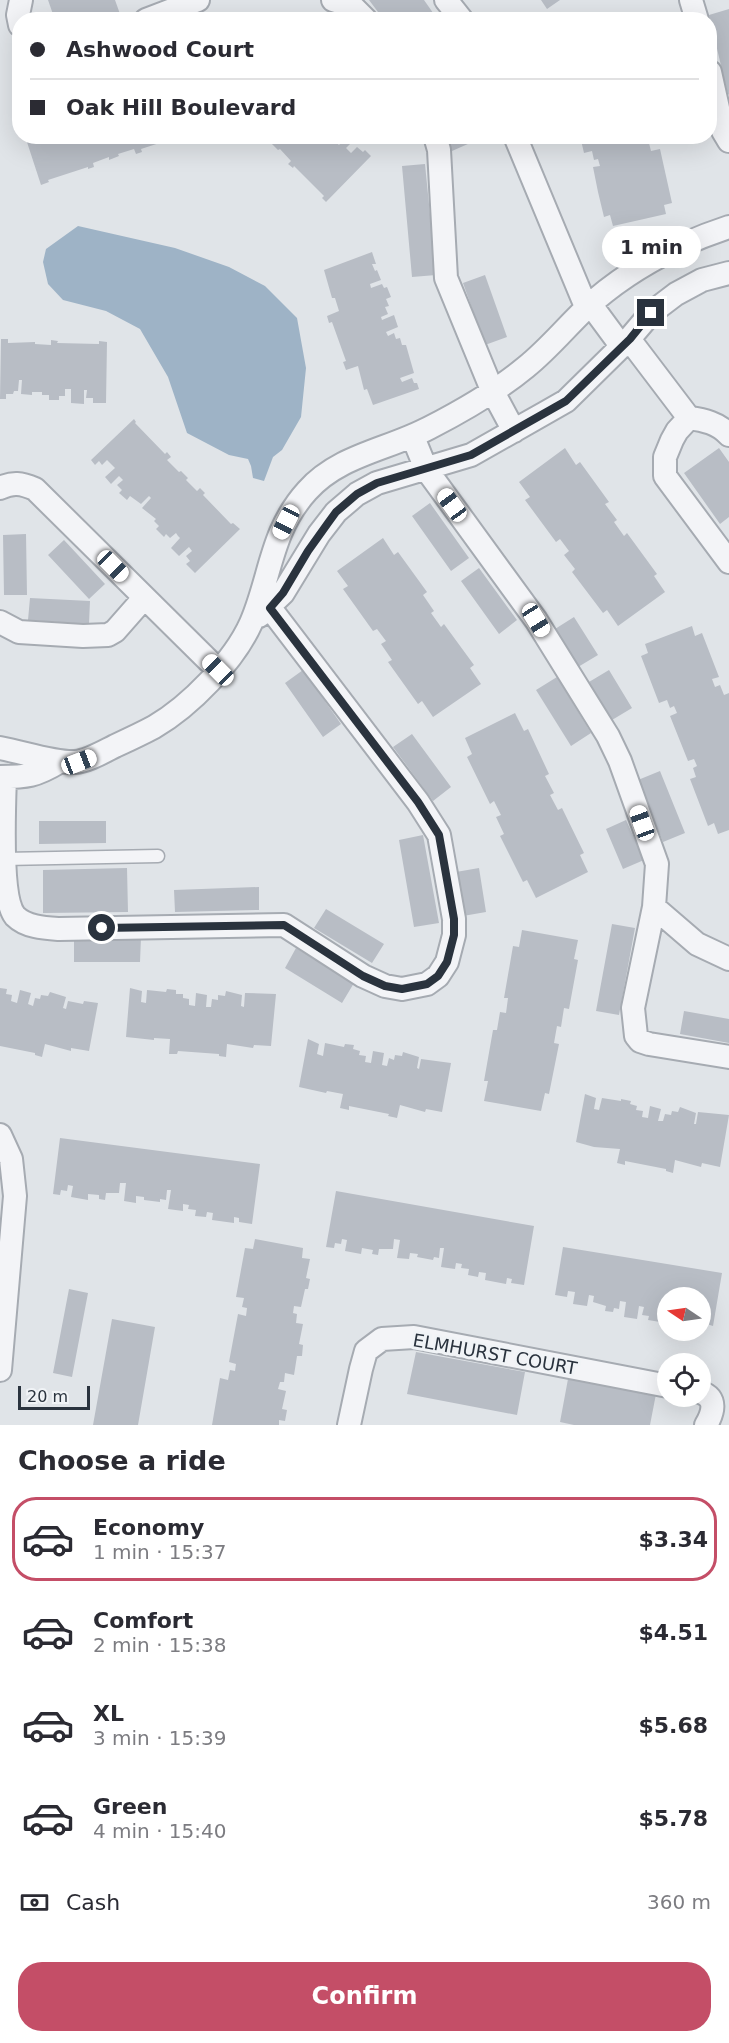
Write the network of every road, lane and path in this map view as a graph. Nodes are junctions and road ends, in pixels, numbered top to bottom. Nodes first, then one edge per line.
1 (198, 0) edge
2 (333, 0) edge
3 (446, 0) edge
4 (167, 12) edge
5 (358, 12) edge
6 (456, 12) edge
7 (717, 104) edge
8 (729, 141) edge
9 (437, 144) edge
10 (518, 144) edge
11 (729, 227) edge
12 (729, 273) edge
13 (589, 307) junction
14 (626, 343) junction
15 (492, 390) junction
16 (689, 418) junction
17 (514, 431) junction
18 (729, 435) edge
19 (413, 437) junction
20 (426, 469) junction
21 (0, 488) edge
22 (729, 562) edge
23 (144, 598) junction
24 (270, 608) junction
25 (0, 622) edge
26 (251, 623) junction
27 (218, 670) junction
28 (0, 748) edge
29 (59, 762) junction
30 (2, 777) edge
31 (158, 856) dead end
32 (4, 859) junction
33 (654, 906) junction
34 (729, 959) edge
35 (729, 1057) edge
36 (0, 1135) edge
37 (0, 1370) edge
38 (657, 1384) edge
39 (729, 1396) edge
40 (711, 1401) edge
41 (709, 1419) edge
42 (349, 1425) edge

1 - 4 street
2 - 5 street
3 - 6 street
7 - 8 street
9 - 15 street
10 - 13 street
11 - 13 street
12 - 14 street
13 - 14 street
13 - 15 street
14 - 16 street
14 - 17 street
15 - 17 street
15 - 19 street
16 - 18 street
16 - 22 street
17 - 20 street
19 - 20 street
19 - 26 street
20 - 24 street
20 - 33 street
21 - 23 street
23 - 25 street
23 - 27 street
24 - 26 street
24 - 32 street
26 - 27 street
27 - 29 street
28 - 29 street
29 - 30 street
30 - 32 street
31 - 32 lane
33 - 34 street
33 - 35 street
36 - 37 street
38 - 42 street, ELMHURST COURT
39 - 41 street
40 - 41 street

